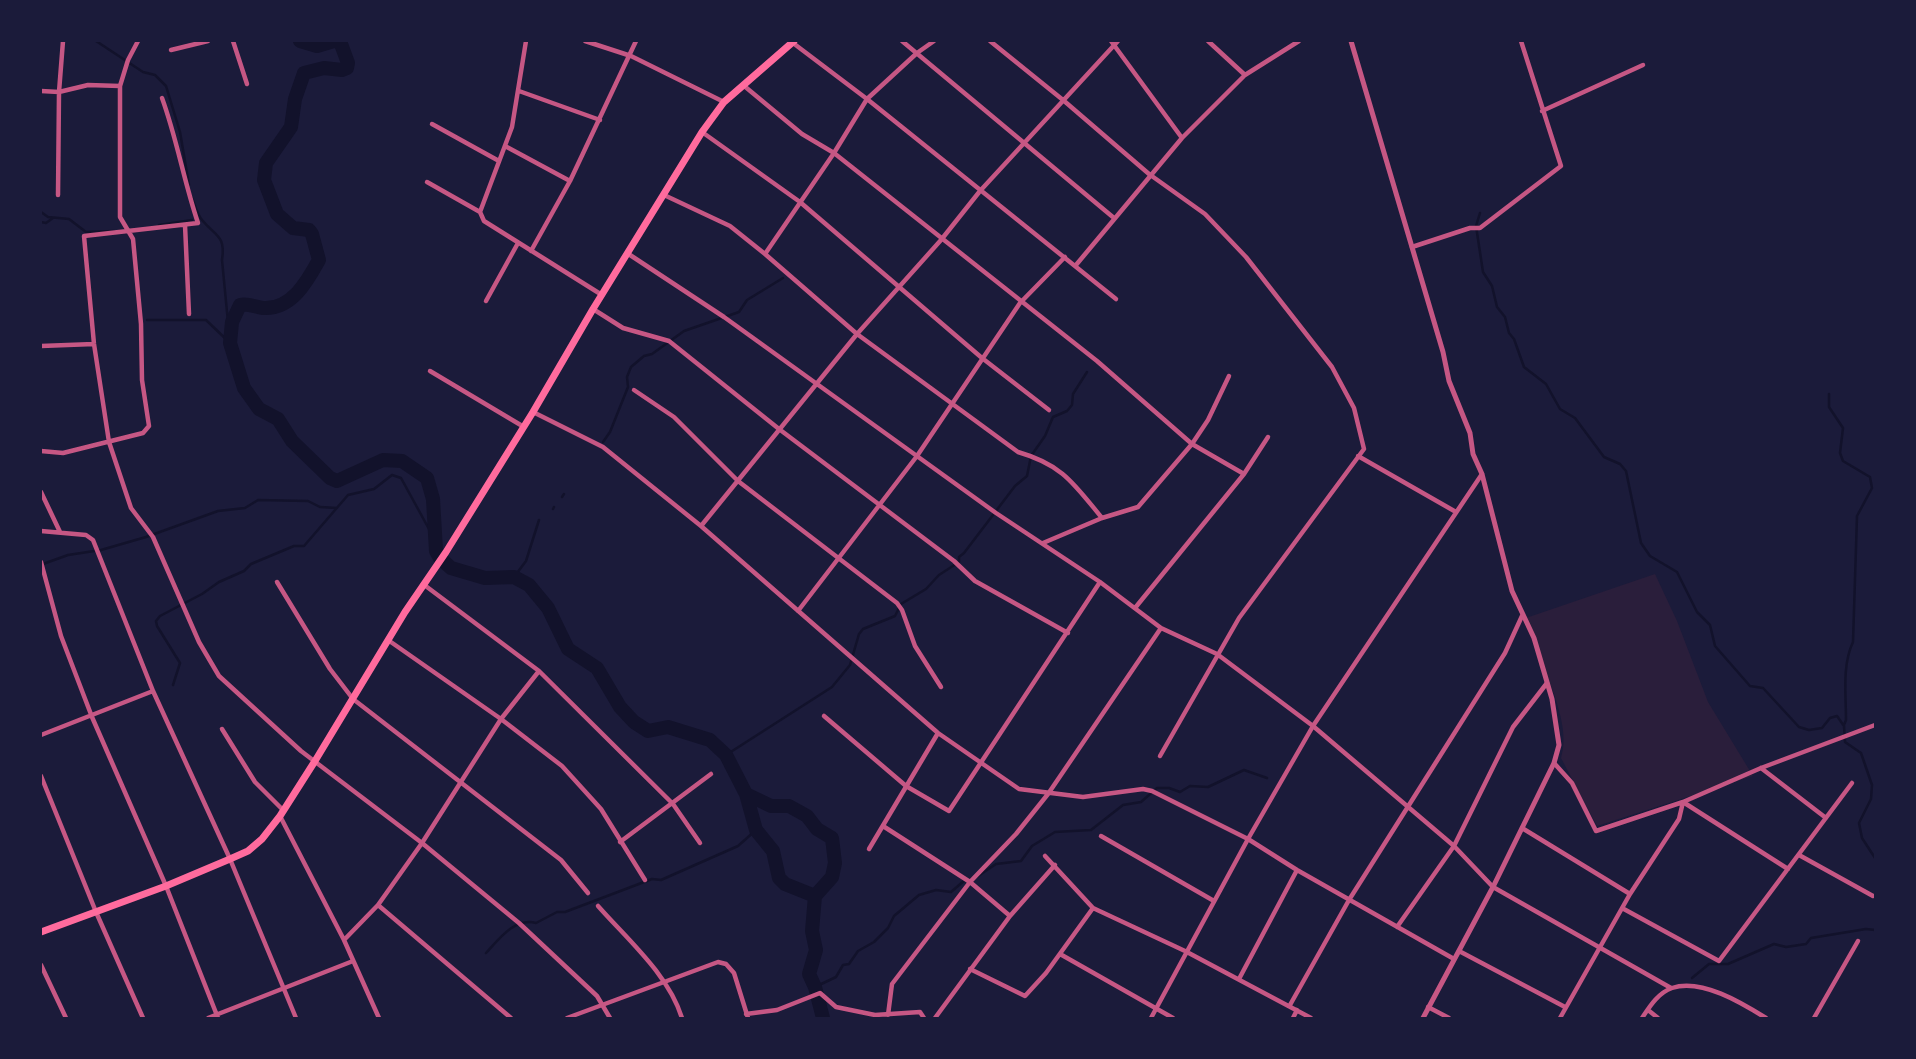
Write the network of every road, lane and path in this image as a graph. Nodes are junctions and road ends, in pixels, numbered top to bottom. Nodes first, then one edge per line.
1 (63, 41) edge
2 (138, 41) edge
3 (208, 41) edge
4 (233, 41) edge
5 (526, 41) edge
6 (585, 41) edge
7 (636, 41) edge
8 (902, 41) edge
9 (934, 41) edge
10 (990, 41) edge
11 (1118, 41) edge
12 (1208, 41) edge
13 (1299, 41) edge
14 (1351, 41) edge
15 (1521, 41) edge
16 (794, 42) edge
17 (1112, 43) edge
18 (171, 50) dead end
19 (917, 53) junction
20 (631, 56) junction
21 (1643, 65) dead end
22 (1245, 75) junction
23 (247, 84) dead end
24 (743, 85) junction
25 (120, 86) junction
26 (41, 91) edge
27 (518, 91) junction
28 (59, 92) junction
29 (162, 98) dead end
30 (867, 99) junction
31 (1063, 100) junction
32 (724, 102) junction
33 (1542, 110) junction
34 (600, 120) junction
35 (432, 124) dead end
36 (702, 132) junction
37 (1182, 138) junction
38 (1022, 143) junction
39 (505, 146) junction
40 (834, 153) junction
41 (500, 161) junction
42 (1149, 174) junction
43 (570, 181) junction
44 (427, 182) dead end
45 (980, 191) junction
46 (58, 195) dead end
47 (664, 195) junction
48 (800, 202) junction
49 (480, 212) junction
50 (1114, 218) junction
51 (185, 225) junction
52 (129, 232) junction
53 (941, 240) junction
54 (518, 243) junction
55 (1412, 247) junction
56 (531, 251) junction
57 (627, 253) junction
58 (765, 254) junction
59 (1065, 257) junction
60 (1076, 265) junction
61 (900, 286) junction
62 (602, 295) junction
63 (1116, 299) dead end
64 (486, 301) dead end
65 (1020, 303) junction
66 (593, 309) junction
67 (189, 314) dead end
68 (857, 334) junction
69 (94, 344) junction
70 (41, 346) edge
71 (982, 358) junction
72 (430, 371) dead end
73 (1228, 376) dead end
74 (816, 384) junction
75 (634, 390) dead end
76 (952, 403) junction
77 (1049, 410) dead end
78 (533, 412) junction
79 (524, 427) junction
80 (779, 429) junction
81 (1268, 437) dead end
82 (109, 442) junction
83 (1192, 444) junction
84 (41, 451) edge
85 (917, 456) junction
86 (1358, 456) junction
87 (1244, 474) junction
88 (1482, 474) junction
89 (738, 481) junction
90 (41, 492) edge
91 (880, 504) junction
92 (1456, 512) junction
93 (1102, 518) junction
94 (701, 526) junction
95 (41, 531) edge
96 (60, 532) junction
97 (1043, 543) junction
98 (838, 560) junction
99 (42, 564) edge
100 (277, 582) dead end
101 (1100, 582) junction
102 (423, 584) junction
103 (1135, 608) junction
104 (798, 611) junction
105 (1522, 616) junction
106 (1161, 628) junction
107 (1068, 633) junction
108 (388, 640) junction
109 (1217, 654) junction
110 (539, 671) junction
111 (1547, 683) junction
112 (941, 687) dead end
113 (153, 691) junction
114 (353, 699) junction
115 (824, 716) dead end
116 (92, 717) junction
117 (501, 719) junction
118 (1875, 725) edge
119 (1313, 726) junction
120 (222, 729) dead end
121 (938, 733) junction
122 (41, 735) edge
123 (1160, 756) dead end
124 (315, 761) junction
125 (980, 764) junction
126 (1554, 764) junction
127 (1761, 768) junction
128 (711, 774) dead end
129 (41, 776) edge
130 (461, 780) junction
131 (1852, 783) dead end
132 (906, 786) junction
133 (1048, 794) junction
134 (1684, 802) junction
135 (673, 804) junction
136 (1407, 806) junction
137 (282, 813) junction
138 (1826, 818) junction
139 (883, 826) junction
140 (1522, 828) junction
141 (1101, 836) dead end
142 (1248, 839) junction
143 (620, 842) junction
144 (422, 843) junction
145 (700, 843) dead end
146 (1454, 846) junction
147 (870, 849) dead end
148 (1799, 855) junction
149 (1045, 856) dead end
150 (230, 859) junction
151 (1056, 865) junction
152 (1788, 869) junction
153 (1297, 870) junction
154 (645, 880) dead end
155 (970, 882) junction
156 (166, 886) junction
157 (1493, 887) junction
158 (588, 893) dead end
159 (1630, 894) junction
160 (1873, 896) dead end
161 (1349, 900) junction
162 (1214, 901) junction
163 (378, 904) junction
164 (598, 906) dead end
165 (1093, 908) junction
166 (1622, 908) junction
167 (96, 912) junction
168 (1010, 916) junction
169 (1397, 927) junction
170 (41, 932) edge
171 (344, 940) junction
172 (1858, 941) dead end
173 (1600, 949) junction
174 (1185, 951) junction
175 (1459, 951) junction
176 (1060, 954) junction
177 (1454, 960) junction
178 (353, 961) junction
179 (41, 965) edge
180 (970, 969) junction
181 (1240, 979) junction
182 (665, 982) junction
183 (283, 988) junction
184 (1670, 988) junction
185 (602, 1005) junction
186 (1290, 1005) junction
187 (1428, 1007) junction
188 (1565, 1007) junction
189 (1156, 1008) junction
190 (1298, 1010) junction
191 (1648, 1010) junction
192 (888, 1015) junction
193 (217, 1016) edge
194 (747, 1016) edge
195 (1561, 1017) edge
196 (66, 1018) edge
197 (143, 1018) edge
198 (208, 1018) edge
199 (296, 1018) edge
200 (380, 1018) edge
201 (511, 1018) edge
202 (567, 1018) edge
203 (610, 1018) edge
204 (682, 1018) edge
205 (924, 1018) edge
206 (935, 1018) edge
207 (1151, 1018) edge
208 (1172, 1018) edge
209 (1293, 1018) edge
210 (1312, 1018) edge
211 (1423, 1018) edge
212 (1450, 1018) edge
213 (1642, 1018) edge
214 (1658, 1018) edge
215 (1766, 1018) edge
216 (1814, 1018) edge

1 - 28 street
2 - 25 street
3 - 18 street
4 - 23 street
5 - 27 street
6 - 20 street
7 - 20 street
8 - 19 street
9 - 19 street
10 - 31 street
11 - 17 street
12 - 22 street
13 - 22 street
14 - 55 street
15 - 33 street
16 - 24 highway
16 - 30 street
17 - 31 street
17 - 37 street
19 - 30 street
19 - 38 street
20 - 32 street
20 - 34 street
21 - 33 street
22 - 37 street
24 - 32 highway
24 - 40 street
25 - 28 street
25 - 52 street
26 - 28 street
27 - 34 street
27 - 39 street
28 - 46 street
29 - 51 street
30 - 40 street
30 - 45 street
31 - 38 street
31 - 42 street
32 - 36 highway
33 - 55 street
34 - 43 street
35 - 41 street
36 - 47 highway
36 - 48 street
37 - 42 street
38 - 45 street
38 - 50 street
39 - 41 street
39 - 43 street
40 - 48 street
40 - 53 street
41 - 49 street
42 - 50 street
42 - 86 street
43 - 56 street
44 - 49 street
45 - 53 street
45 - 59 street
47 - 57 highway
47 - 58 street
48 - 58 street
48 - 61 street
49 - 54 street
50 - 60 street
51 - 52 street
51 - 67 street
52 - 69 street
52 - 82 street
53 - 61 street
53 - 65 street
54 - 56 street
54 - 64 street
55 - 88 street
56 - 62 street
57 - 62 highway
57 - 74 street
58 - 68 street
59 - 60 street
59 - 65 street
60 - 63 street
61 - 68 street
61 - 71 street
62 - 66 highway
65 - 71 street
65 - 83 street
66 - 78 highway
66 - 80 street
68 - 74 street
68 - 76 street
69 - 70 street
69 - 82 street
71 - 76 street
71 - 77 street
72 - 79 street
73 - 83 street
74 - 80 street
74 - 85 street
75 - 89 street
76 - 85 street
76 - 93 street
78 - 79 highway
78 - 94 street
79 - 102 highway
80 - 89 street
80 - 91 street
81 - 87 street
82 - 84 street
82 - 124 street
83 - 87 street
83 - 93 street
85 - 91 street
85 - 97 street
86 - 92 street
86 - 109 street
87 - 103 street
88 - 92 street
88 - 105 street
89 - 94 street
89 - 98 street
90 - 96 street
91 - 98 street
91 - 107 street
92 - 119 street
93 - 97 street
94 - 104 street
95 - 96 street
96 - 113 street
97 - 101 street
98 - 104 street
98 - 112 street
99 - 116 street
100 - 114 street
101 - 103 street
101 - 107 street
102 - 108 highway
102 - 110 street
103 - 106 street
104 - 121 street
105 - 111 street
105 - 136 street
106 - 109 street
106 - 133 street
107 - 125 street
108 - 114 highway
108 - 117 street
109 - 119 street
109 - 123 street
110 - 117 street
110 - 135 street
111 - 126 street
111 - 146 street
113 - 116 street
113 - 150 street
114 - 124 highway
114 - 130 street
115 - 132 street
116 - 122 street
116 - 156 street
117 - 130 street
117 - 143 street
118 - 127 street
119 - 136 street
119 - 142 street
120 - 137 street
121 - 125 street
121 - 132 street
124 - 137 highway
124 - 144 street
125 - 132 street
125 - 133 street
126 - 134 street
126 - 140 street
127 - 134 street
127 - 138 street
128 - 135 street
129 - 167 street
130 - 144 street
130 - 158 street
131 - 138 street
132 - 139 street
133 - 142 street
133 - 155 street
134 - 152 street
134 - 159 street
135 - 143 street
135 - 145 street
136 - 146 street
136 - 161 street
137 - 150 highway
137 - 171 street
138 - 148 street
139 - 147 street
139 - 155 street
140 - 157 street
140 - 159 street
141 - 162 street
142 - 153 street
142 - 162 street
143 - 154 street
144 - 163 street
144 - 185 street
146 - 157 street
146 - 169 street
148 - 152 street
148 - 160 street
149 - 151 street
150 - 156 highway
150 - 183 street
151 - 165 street
151 - 168 street
152 - 166 street
153 - 161 street
153 - 181 street
155 - 168 street
155 - 192 street
156 - 167 highway
156 - 193 street
157 - 173 street
157 - 175 street
159 - 166 street
161 - 169 street
161 - 186 street
162 - 174 street
163 - 171 street
163 - 201 street
164 - 182 street
165 - 174 street
165 - 176 street
166 - 173 street
167 - 170 highway
167 - 197 street
168 - 180 street
169 - 177 street
171 - 178 street
172 - 216 street
173 - 184 street
173 - 188 street
174 - 181 street
174 - 189 street
175 - 177 street
175 - 188 street
176 - 180 street
176 - 189 street
177 - 187 street
178 - 183 street
178 - 200 street
179 - 196 street
180 - 206 street
181 - 186 street
182 - 185 street
182 - 194 street
182 - 204 street
183 - 193 street
183 - 199 street
184 - 191 street
184 - 215 street
185 - 202 street
185 - 203 street
186 - 190 street
187 - 211 street
187 - 212 street
188 - 195 street
189 - 207 street
189 - 208 street
190 - 209 street
190 - 210 street
191 - 213 street
191 - 214 street
192 - 194 street
192 - 205 street
193 - 198 street

